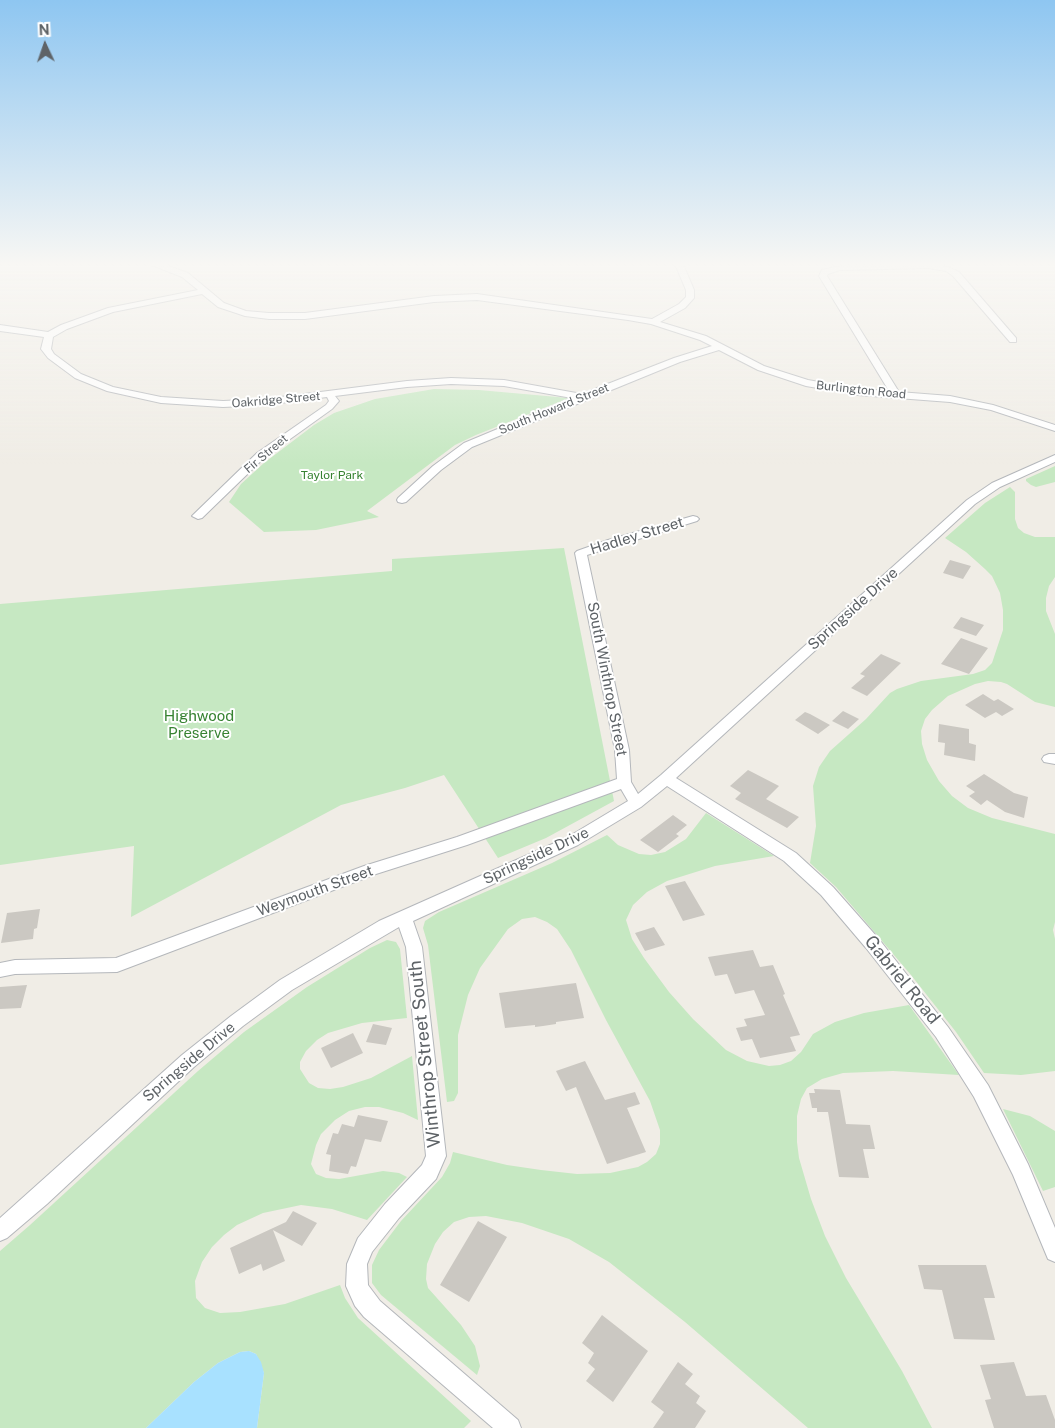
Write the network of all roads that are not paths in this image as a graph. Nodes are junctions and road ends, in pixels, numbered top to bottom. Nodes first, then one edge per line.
1 (18, 331) edge
2 (56, 331) edge
3 (682, 331) edge
4 (856, 331) edge
5 (1005, 331) edge
6 (49, 335) junction
7 (1013, 340) dead end
8 (721, 346) junction
9 (895, 394) junction
10 (330, 395) junction
11 (583, 396) junction
12 (1055, 428) edge
13 (1055, 458) edge
14 (402, 500) dead end
15 (198, 516) dead end
16 (693, 519) dead end
17 (581, 553) joint
18 (666, 779) junction
19 (624, 782) junction
20 (636, 803) junction
21 (403, 917) junction
22 (0, 970) edge
23 (0, 1231) edge
24 (1055, 1252) edge
25 (510, 1428) edge

1 - 6 street
2 - 6 street
3 - 8 street, Burlington Road
4 - 9 street
5 - 7 street
6 - 10 street, Oakridge Street
8 - 9 street, Burlington Road
8 - 11 street, South Howard Street
9 - 12 street, Burlington Road
10 - 11 street, Oakridge Street
10 - 15 street, Fir Street
11 - 14 street, South Howard Street
13 - 18 street, Springside Drive
16 - 17 street, Hadley Street
17 - 19 street, South Winthrop Street
18 - 20 street, Springside Drive
18 - 24 street, Gabriel Road
19 - 20 street, South Winthrop Street
19 - 22 street, Weymouth Street
20 - 21 street, Springside Drive
21 - 23 street, Springside Drive
21 - 25 street, Winthrop Street South

